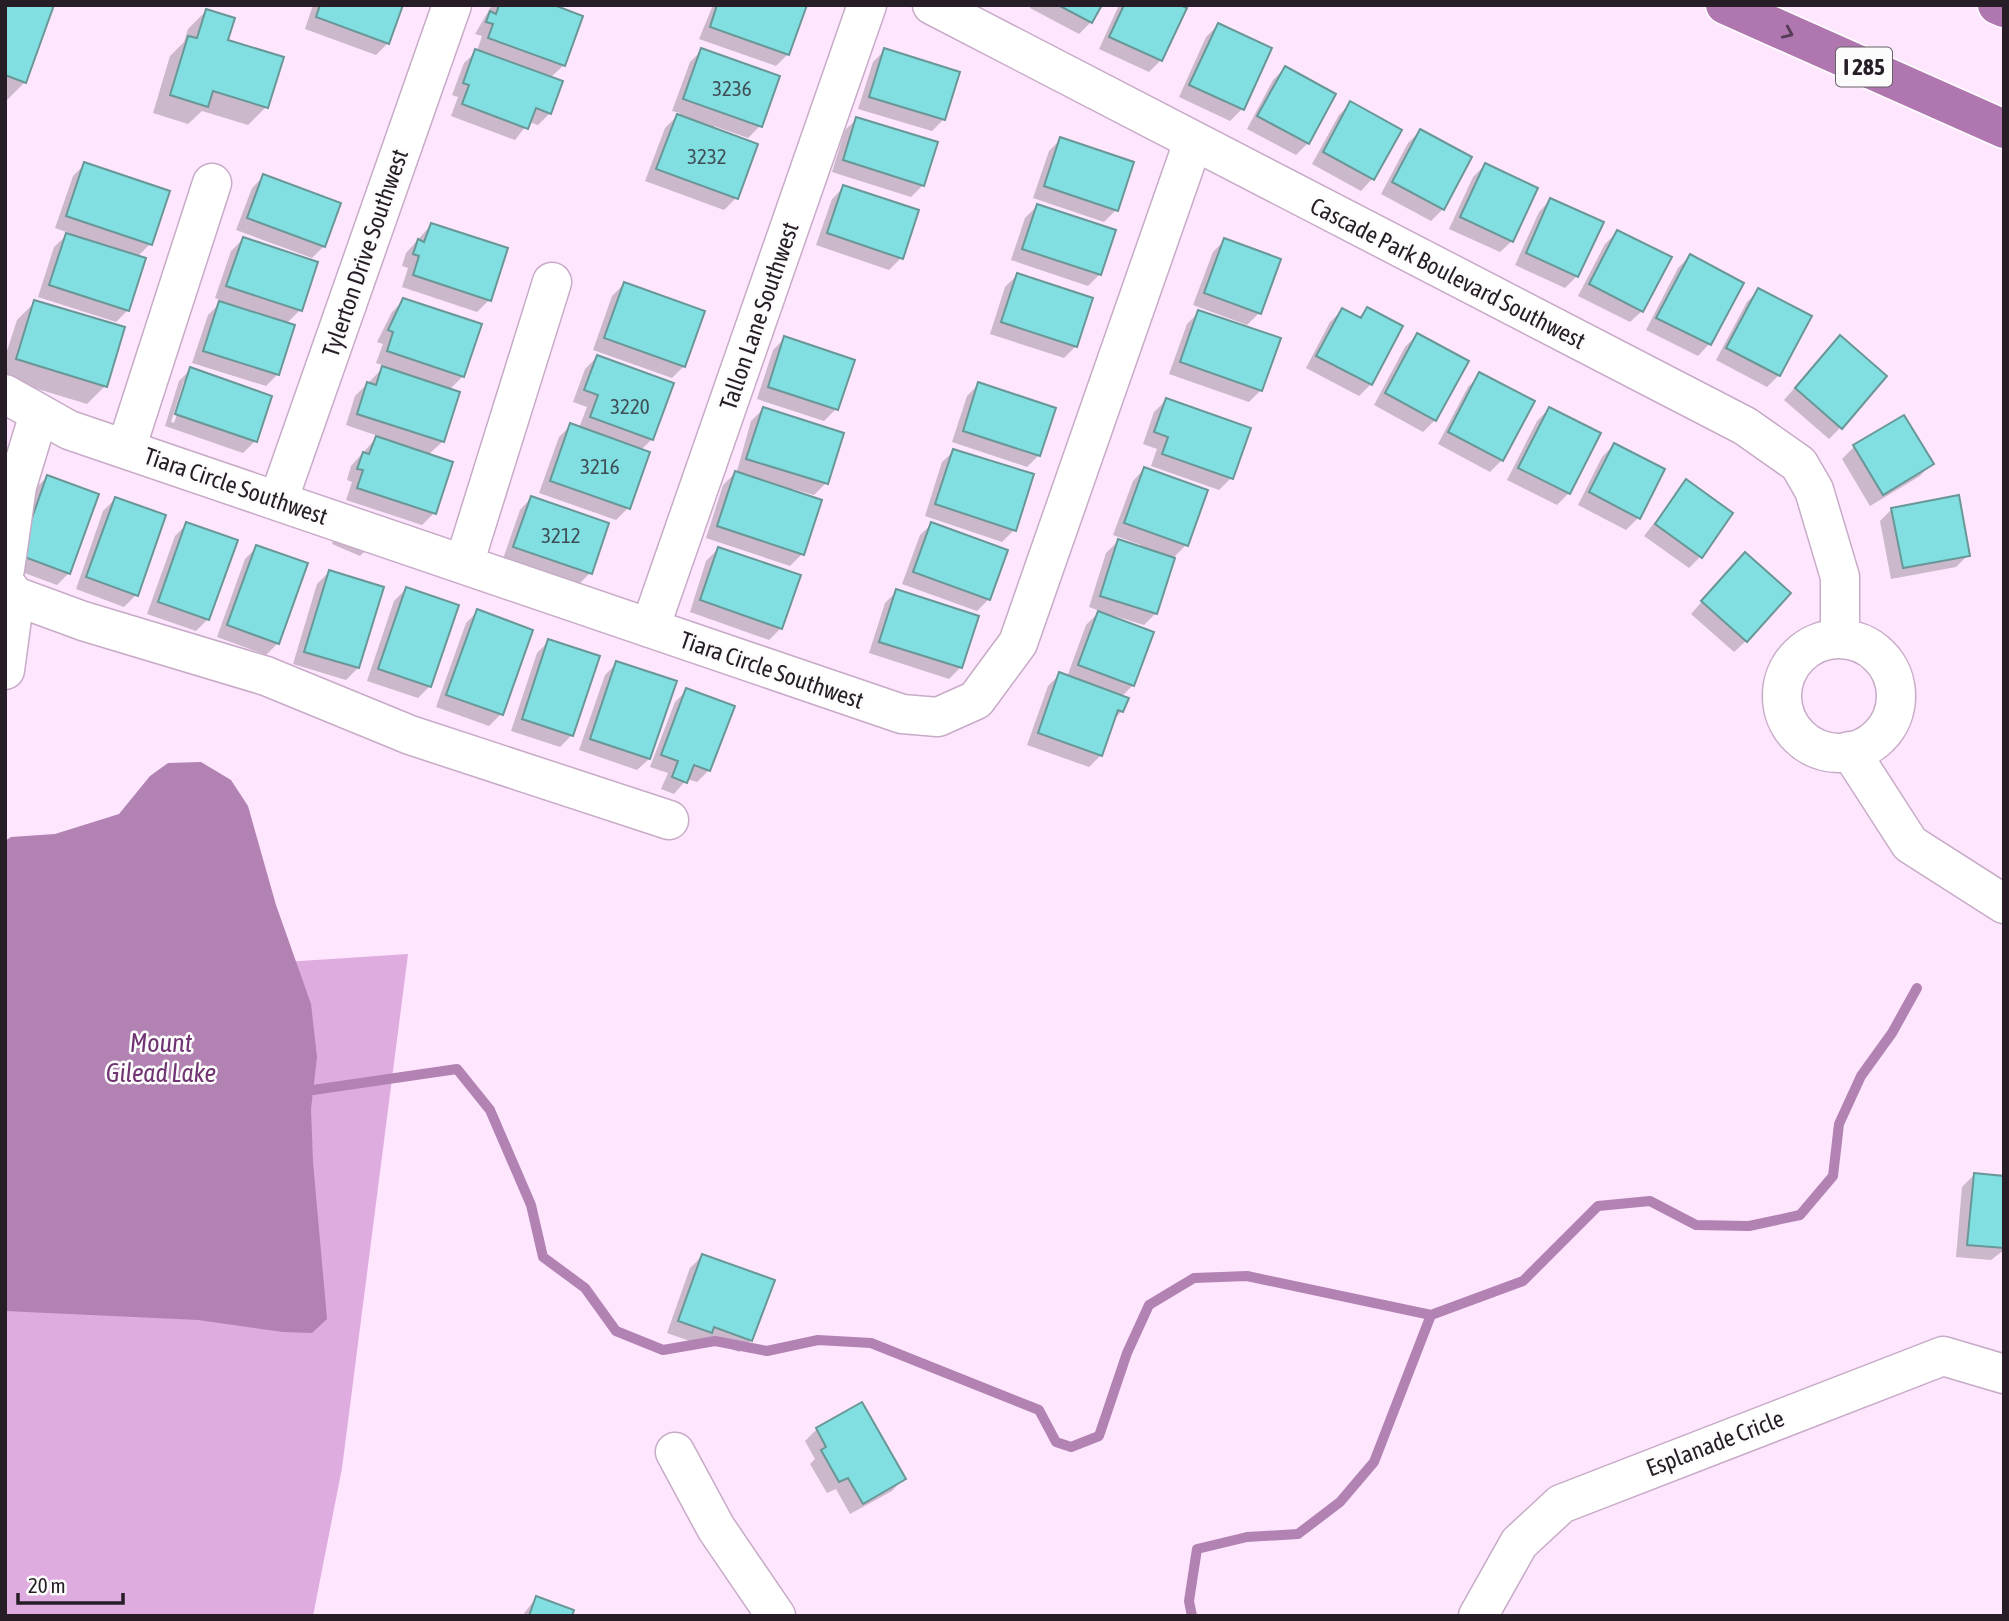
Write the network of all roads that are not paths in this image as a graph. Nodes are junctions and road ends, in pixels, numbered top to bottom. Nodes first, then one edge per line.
1 (452, 5) edge
2 (867, 5) edge
3 (932, 5) edge
4 (1725, 5) edge
5 (1997, 5) edge
6 (2004, 8) edge
7 (2004, 130) edge
8 (1193, 142) junction
9 (212, 183) dead end
10 (552, 282) dead end
11 (5, 394) edge
12 (40, 414) junction
13 (126, 449) junction
14 (278, 500) junction
15 (464, 564) junction
16 (9, 582) edge
17 (650, 628) junction
18 (1840, 638) junction
19 (5, 670) edge
20 (1850, 751) junction
21 (669, 820) dead end
22 (2004, 904) edge
23 (2004, 1374) edge
24 (675, 1452) dead end
25 (776, 1616) edge
26 (1478, 1616) edge

1 - 14 street, Tylerton Drive Southwest
2 - 17 street, Tallon Lane Southwest
3 - 8 street, Cascade Park Boulevard Southwest
4 -> 7 highway, I 285
5 - 6 highway
8 - 17 street, Tiara Circle Southwest
8 - 18 street, Cascade Park Boulevard Southwest
9 - 13 street
10 - 15 street
11 - 12 street, Tiara Circle Southwest
12 - 13 street, Tiara Circle Southwest
12 - 16 street
13 - 14 street, Tiara Circle Southwest
14 - 15 street, Tiara Circle Southwest
15 - 17 street, Tiara Circle Southwest
16 - 19 street
16 - 21 street
18 - 20 street
18 - 20 street
20 - 22 street
23 - 26 street, Esplanade Cricle
24 - 25 street

